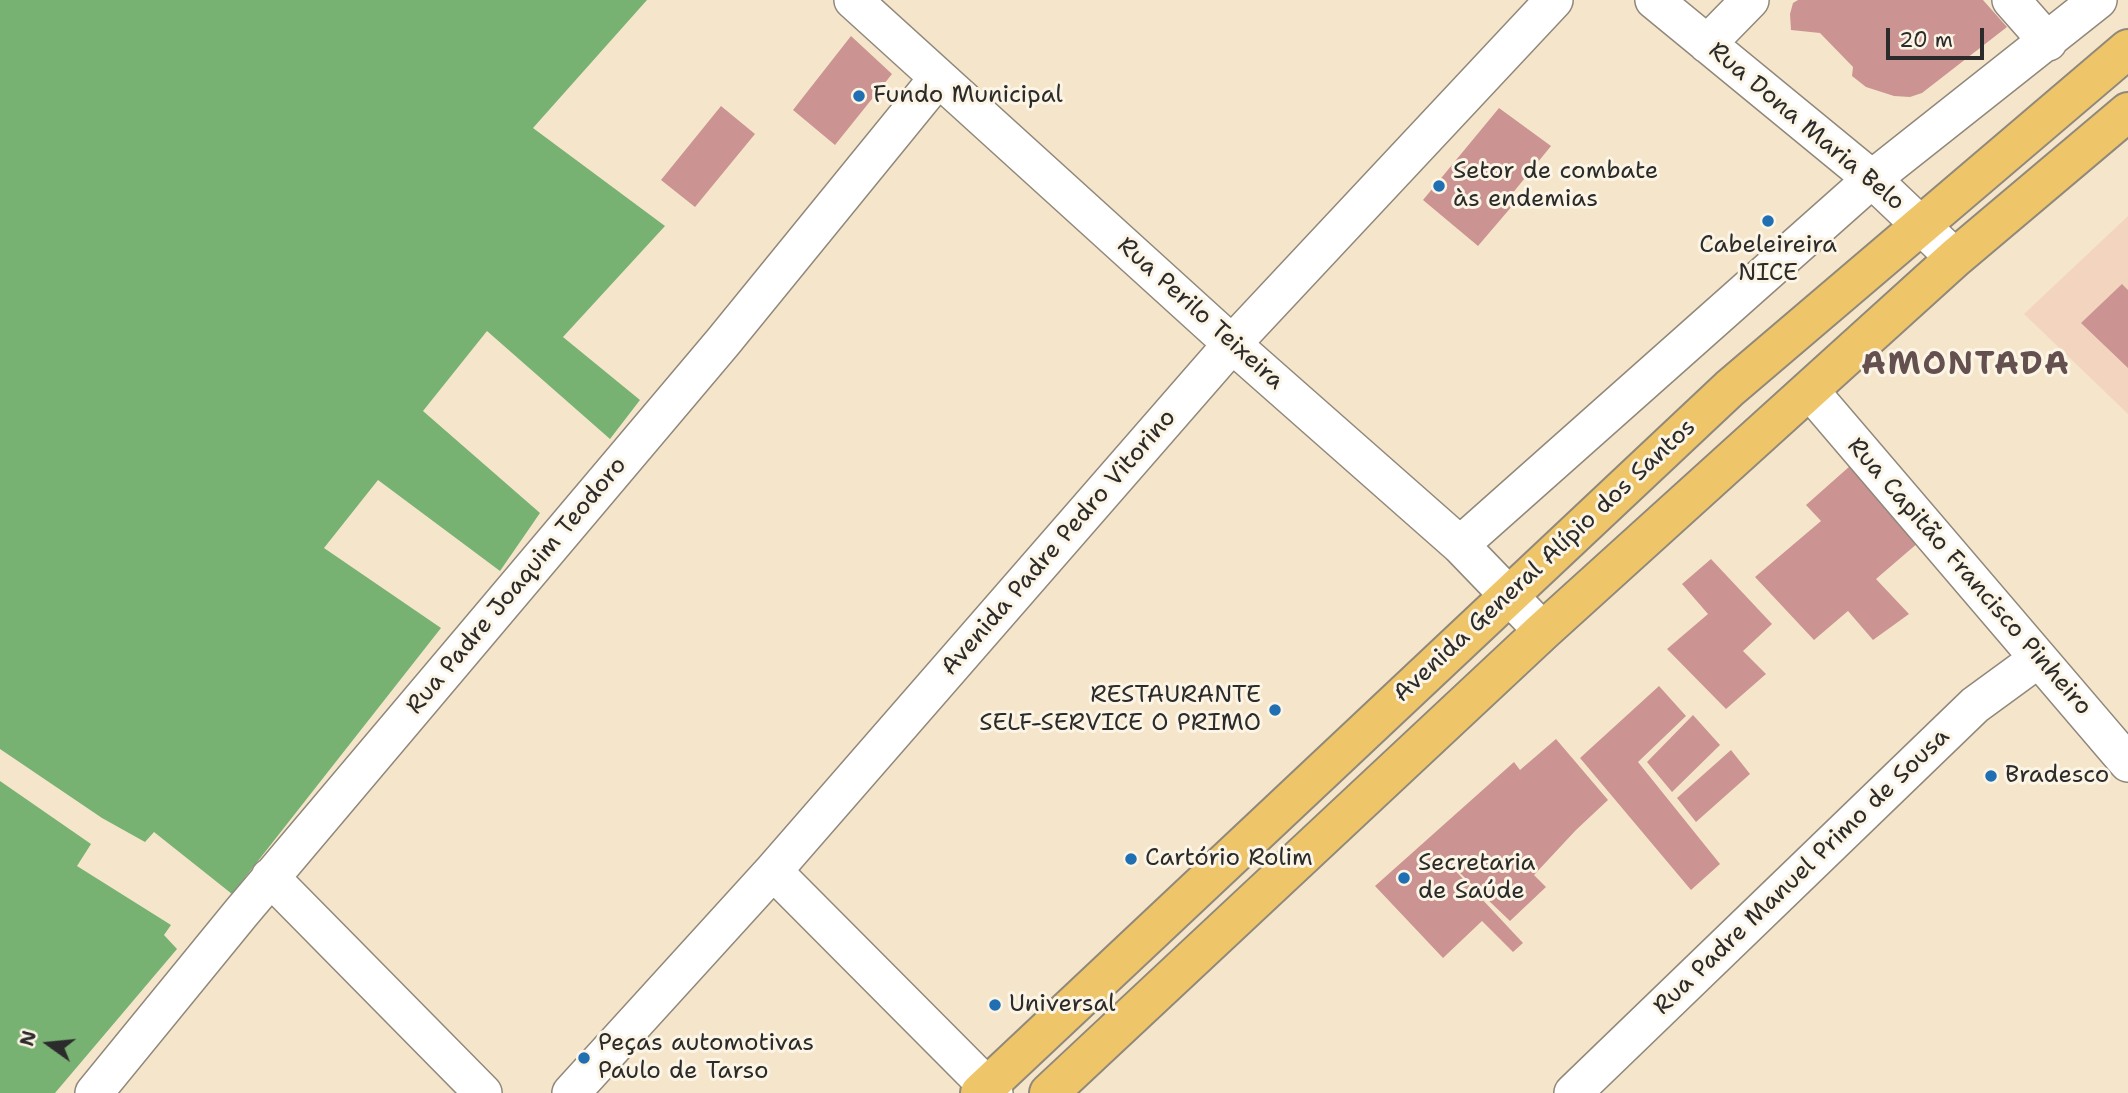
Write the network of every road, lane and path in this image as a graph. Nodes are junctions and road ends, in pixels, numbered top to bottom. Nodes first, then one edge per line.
1 (853, 0) edge
2 (1554, 0) edge
3 (1654, 0) edge
4 (1750, 0) edge
5 (2011, 0) edge
6 (2098, 0) edge
7 (2048, 42) junction
8 (1707, 44) junction
9 (2128, 49) edge
10 (938, 78) junction
11 (2128, 112) edge
12 (1872, 179) junction
13 (1921, 226) junction
14 (1955, 258) junction
15 (1232, 344) junction
16 (1810, 391) junction
17 (1460, 545) junction
18 (1509, 596) junction
19 (1543, 631) junction
20 (2038, 659) junction
21 (2128, 763) edge
22 (773, 872) junction
23 (270, 877) junction
24 (987, 1091) edge
25 (94, 1093) edge
26 (483, 1093) edge
27 (571, 1093) edge
28 (1049, 1093) edge
29 (1573, 1093) edge

1 - 10 street, Rua Perilo Teixeira
2 - 15 street, Avenida Padre Pedro Vitorino
3 - 8 street, Rua Dona Maria Belo
4 - 8 street
5 - 7 street
6 - 7 street
7 - 12 street
8 - 12 street, Rua Dona Maria Belo
9 - 13 main road, Avenida General Alípio dos Santos
10 - 15 street, Rua Perilo Teixeira
10 - 23 street, Rua Padre Joaquim Teodoro
11 - 14 main road, Avenida General Alípio dos Santos
12 - 13 street, Rua Dona Maria Belo
12 - 17 street
13 - 14 street, Rua Dona Maria Belo
13 - 18 main road, Avenida General Alípio dos Santos
14 - 16 main road, Avenida General Alípio dos Santos
15 - 17 street, Rua Perilo Teixeira
15 - 22 street, Avenida Padre Pedro Vitorino
16 - 19 main road, Avenida General Alípio dos Santos
16 - 20 street, Rua Capitão Francisco Pinheiro
17 - 18 street, Rua Perilo Teixeira
18 - 19 street, Rua Perilo Teixeira
18 - 24 main road, Avenida General Alípio dos Santos
19 - 28 main road, Avenida General Alípio dos Santos
20 - 21 street, Rua Capitão Francisco Pinheiro
20 - 29 street, Rua Padre Manuel Primo de Sousa
22 - 24 street
22 - 27 street, Avenida Padre Pedro Vitorino
23 - 25 street, Rua Padre Joaquim Teodoro
23 - 26 street

